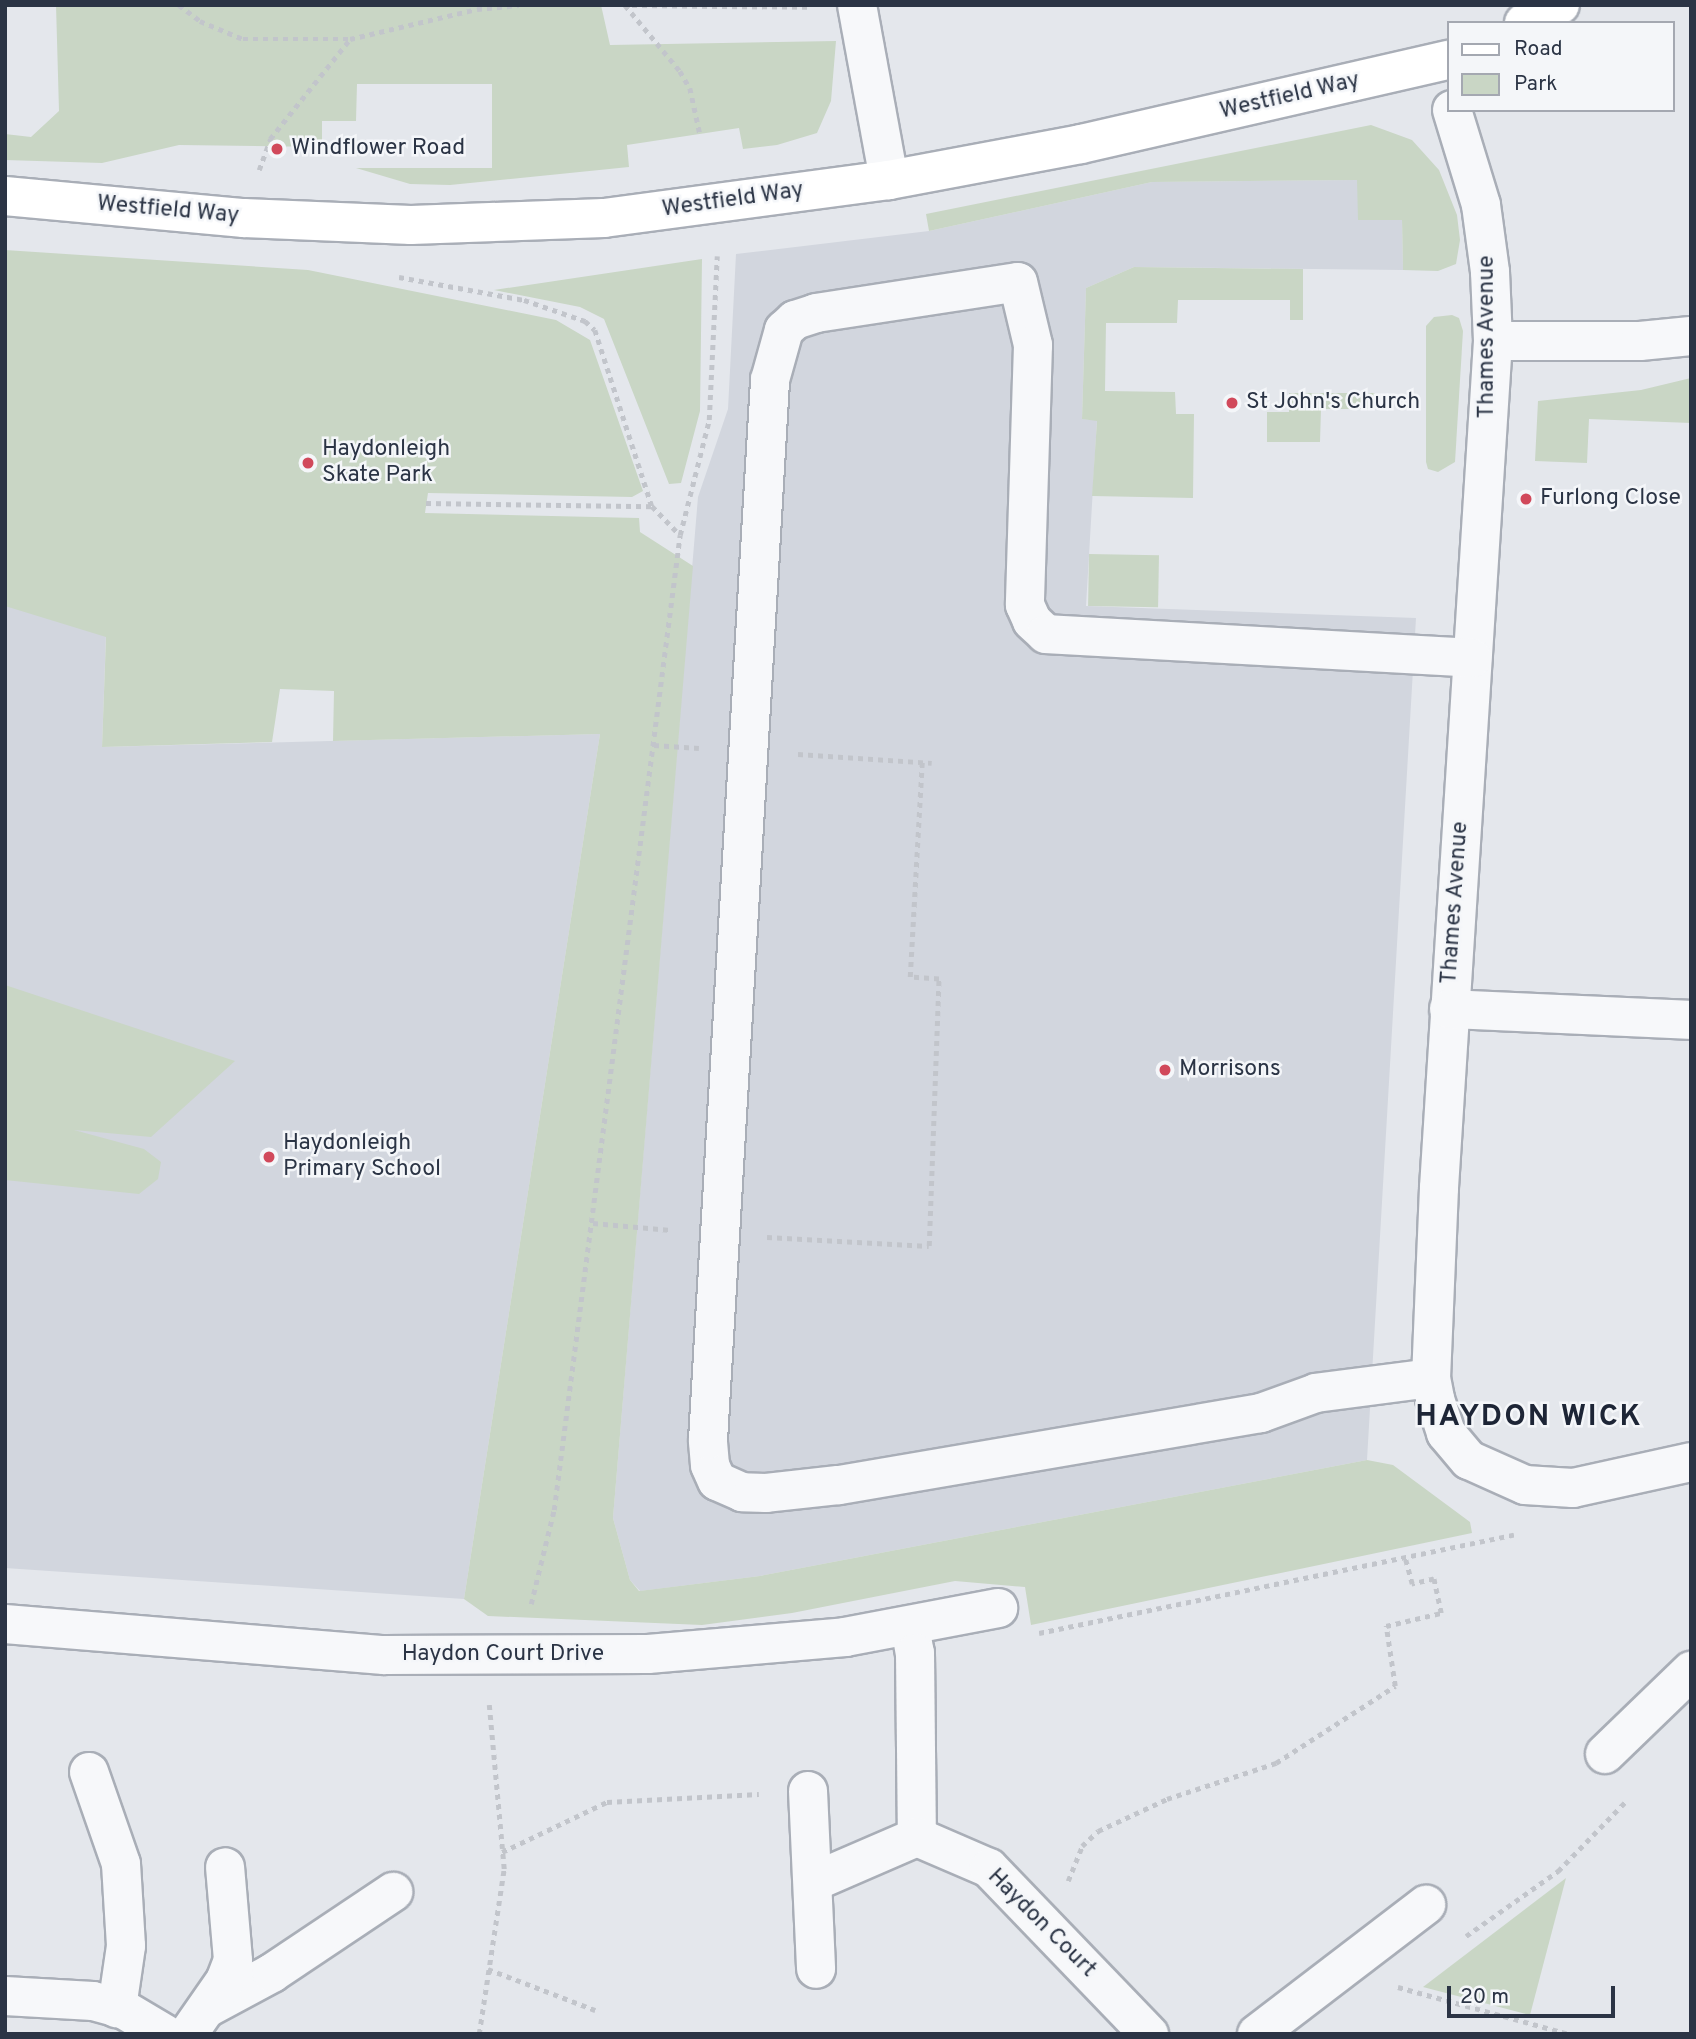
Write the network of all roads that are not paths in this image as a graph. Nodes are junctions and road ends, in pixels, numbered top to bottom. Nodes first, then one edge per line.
1 (1560, 5) edge
2 (857, 6) edge
3 (1528, 21) edge
4 (1446, 75) edge
5 (1453, 112) edge
6 (889, 180) junction
7 (5, 197) edge
8 (1691, 336) edge
9 (1493, 341) junction
10 (1472, 659) junction
11 (1449, 1009) junction
12 (1691, 1020) edge
13 (1431, 1378) junction
14 (1691, 1462) edge
15 (998, 1608) dead end
16 (5, 1624) edge
17 (910, 1626) junction
18 (1691, 1671) edge
19 (1605, 1754) dead end
20 (89, 1772) dead end
21 (808, 1791) road end
22 (917, 1837) junction
23 (226, 1867) dead end
24 (813, 1882) junction
25 (393, 1892) dead end
26 (1426, 1905) dead end
27 (816, 1969) dead end
28 (5, 1996) edge
29 (117, 2008) junction
30 (198, 2021) edge
31 (165, 2034) edge
32 (1149, 2034) edge
33 (1257, 2034) edge

1 - 3 main road
2 - 6 street
4 - 6 main road, Westfield Way
5 - 9 street, Thames Avenue
6 - 7 main road, Westfield Way
8 - 9 street
9 - 10 street, Thames Avenue
10 - 11 street, Thames Avenue
10 - 13 street
11 - 12 street
11 - 13 street, Thames Avenue
13 - 14 street, Thames Avenue
15 - 17 street, Haydon Court Drive
16 - 17 street, Haydon Court Drive
17 - 22 street
18 - 19 street
20 - 29 street
21 - 24 street
22 - 24 street
22 - 32 street, Haydon Court
23 - 30 street
24 - 27 street
25 - 30 street
26 - 33 street
28 - 29 street
29 - 31 street

